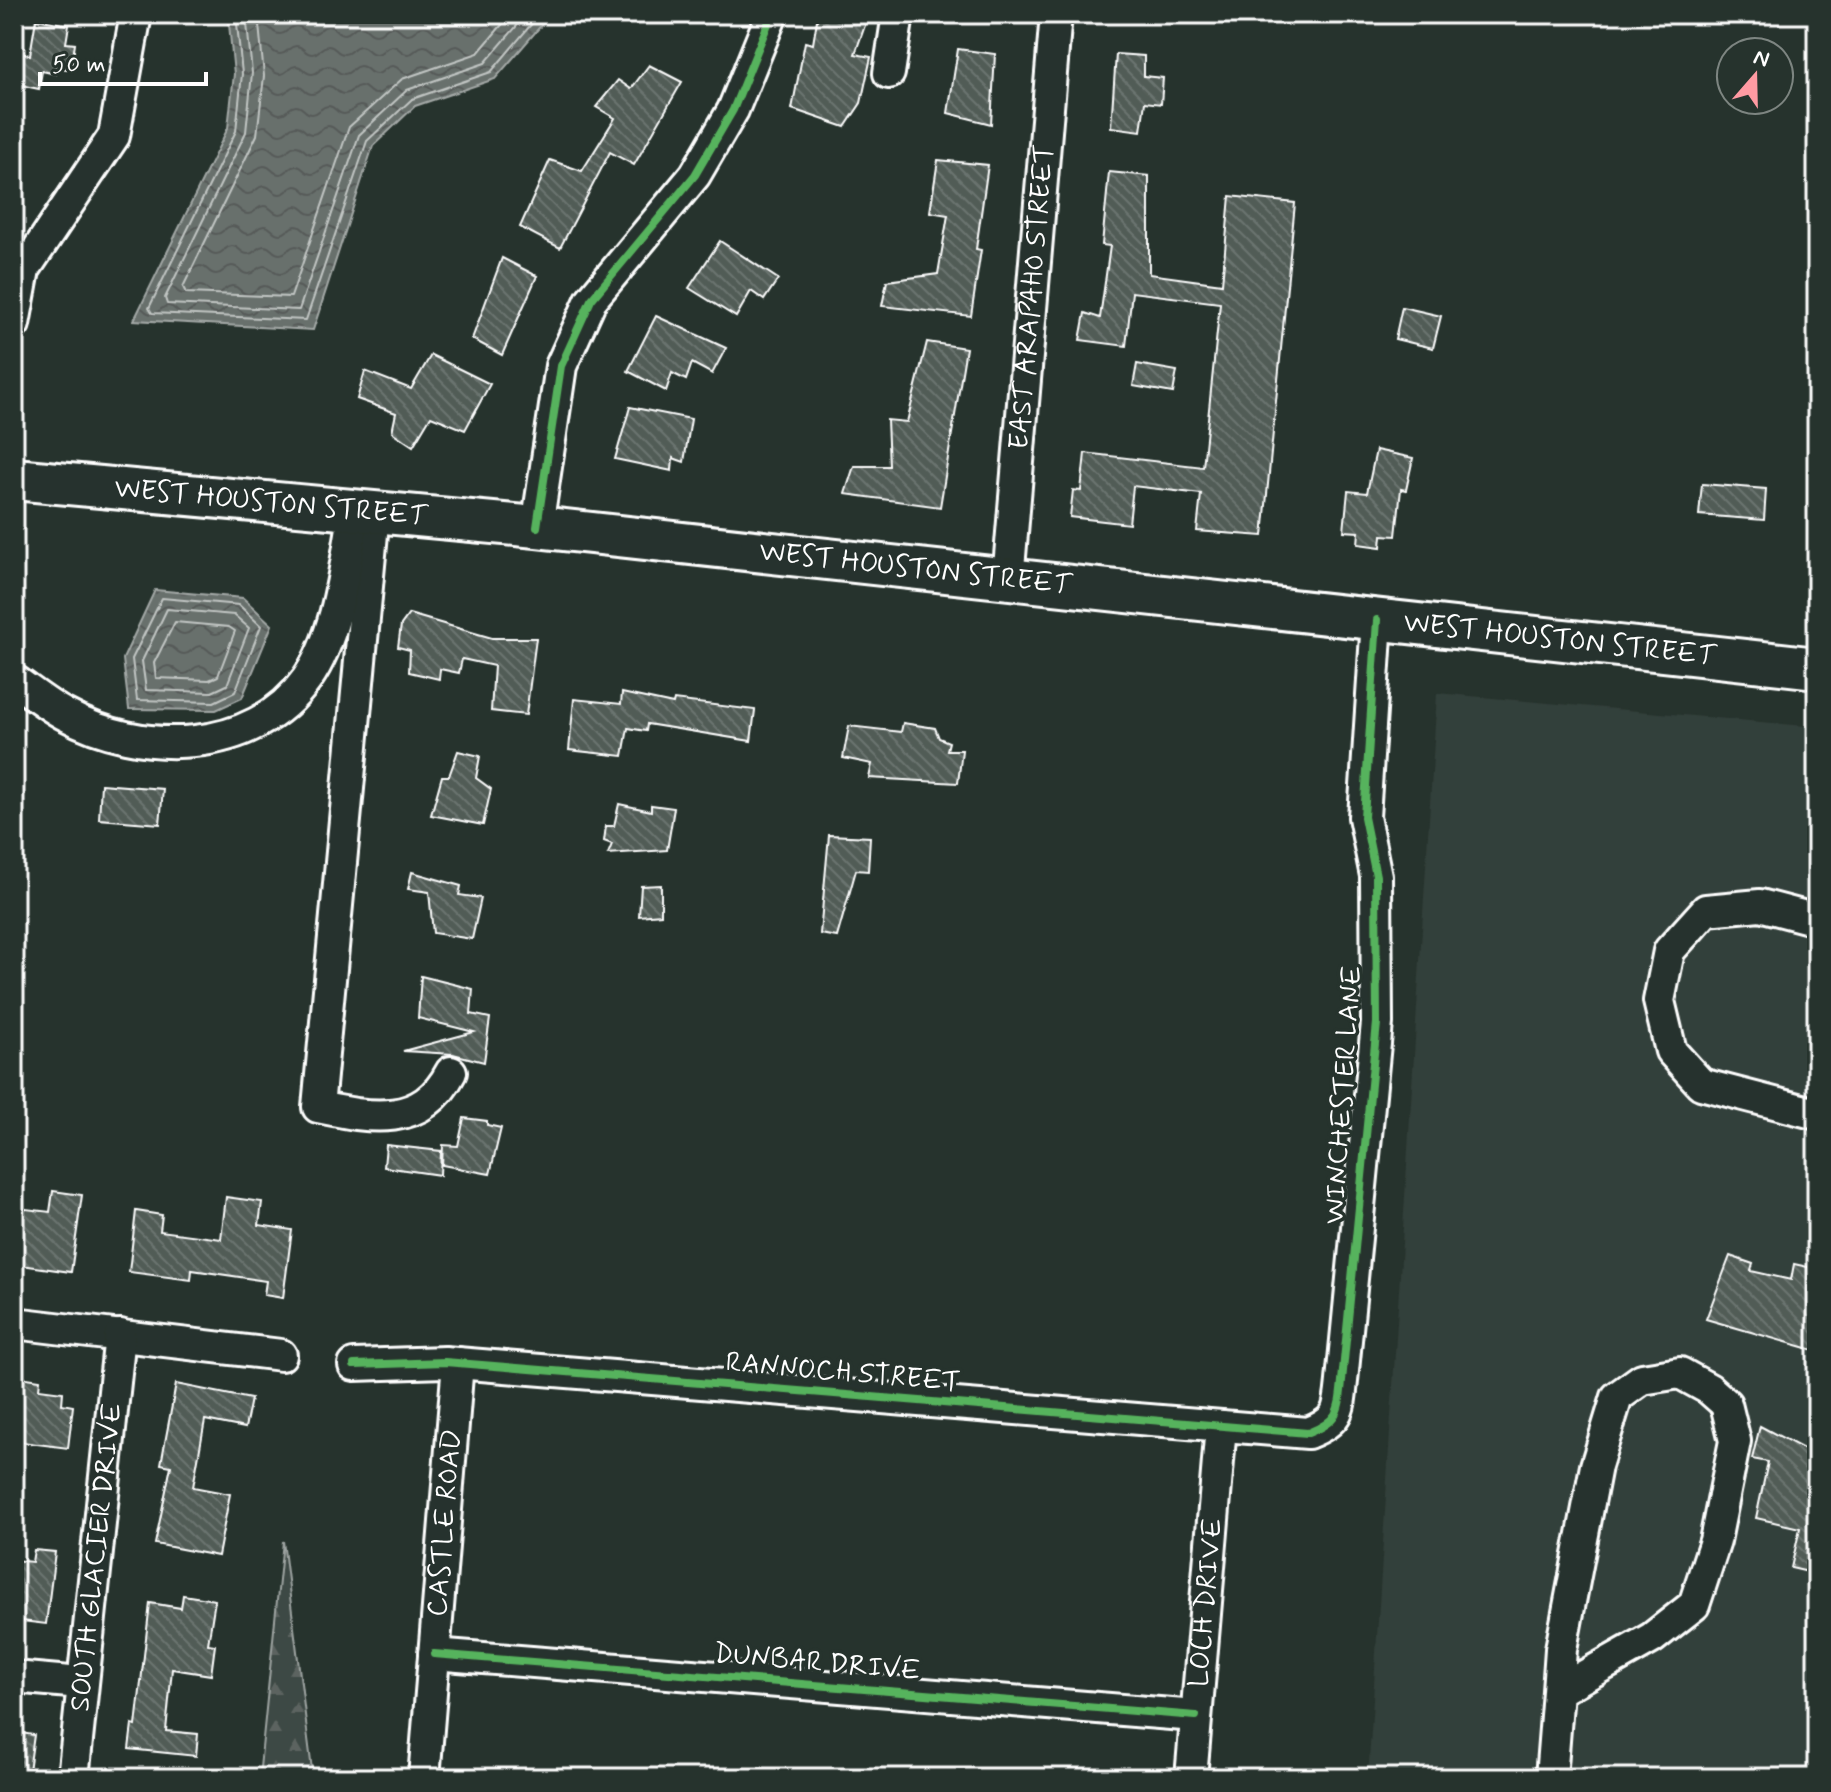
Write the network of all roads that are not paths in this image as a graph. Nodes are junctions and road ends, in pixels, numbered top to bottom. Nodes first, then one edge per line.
1 (136, 14) edge
2 (772, 14) edge
3 (898, 14) edge
4 (1056, 14) edge
5 (889, 73) dead end
6 (14, 324) edge
7 (14, 479) edge
8 (364, 511) junction
9 (537, 527) junction
10 (1008, 580) junction
11 (1377, 620) junction
12 (1817, 668) edge
13 (14, 680) edge
14 (1817, 920) edge
15 (451, 1072) dead end
16 (1817, 1114) edge
17 (14, 1323) edge
18 (120, 1335) junction
19 (281, 1355) dead end
20 (458, 1363) junction
21 (354, 1365) dead end
22 (1221, 1426) junction
23 (1327, 1426) joint
24 (434, 1654) junction
25 (14, 1677) edge
26 (81, 1683) junction
27 (1558, 1691) junction
28 (1196, 1716) junction
29 (73, 1778) edge
30 (424, 1778) edge
31 (1191, 1778) edge
32 (1551, 1778) edge

1 - 6 street
2 - 9 street
3 - 5 street
4 - 10 street, EAST ARAPAHO STREET
7 - 8 main road, WEST HOUSTON STREET
8 - 9 main road, WEST HOUSTON STREET
8 - 13 street
8 - 15 street
9 - 10 main road, WEST HOUSTON STREET
10 - 11 main road, WEST HOUSTON STREET
11 - 12 main road, WEST HOUSTON STREET
11 - 23 street, WINCHESTER LANE
14 - 16 street
17 - 18 street
18 - 19 street
18 - 26 street, SOUTH GLACIER DRIVE
20 - 21 street, RANNOCH STREET
20 - 22 street, RANNOCH STREET
20 - 24 street, CASTLE ROAD
22 - 23 street, RANNOCH STREET
22 - 28 street, LOCH DRIVE
24 - 28 street, DUNBAR DRIVE
24 - 30 street, CASTLE ROAD
25 - 26 street
26 - 29 street, SOUTH GLACIER DRIVE
27 - 27 street
27 - 32 street
28 - 31 street, LOCH DRIVE

